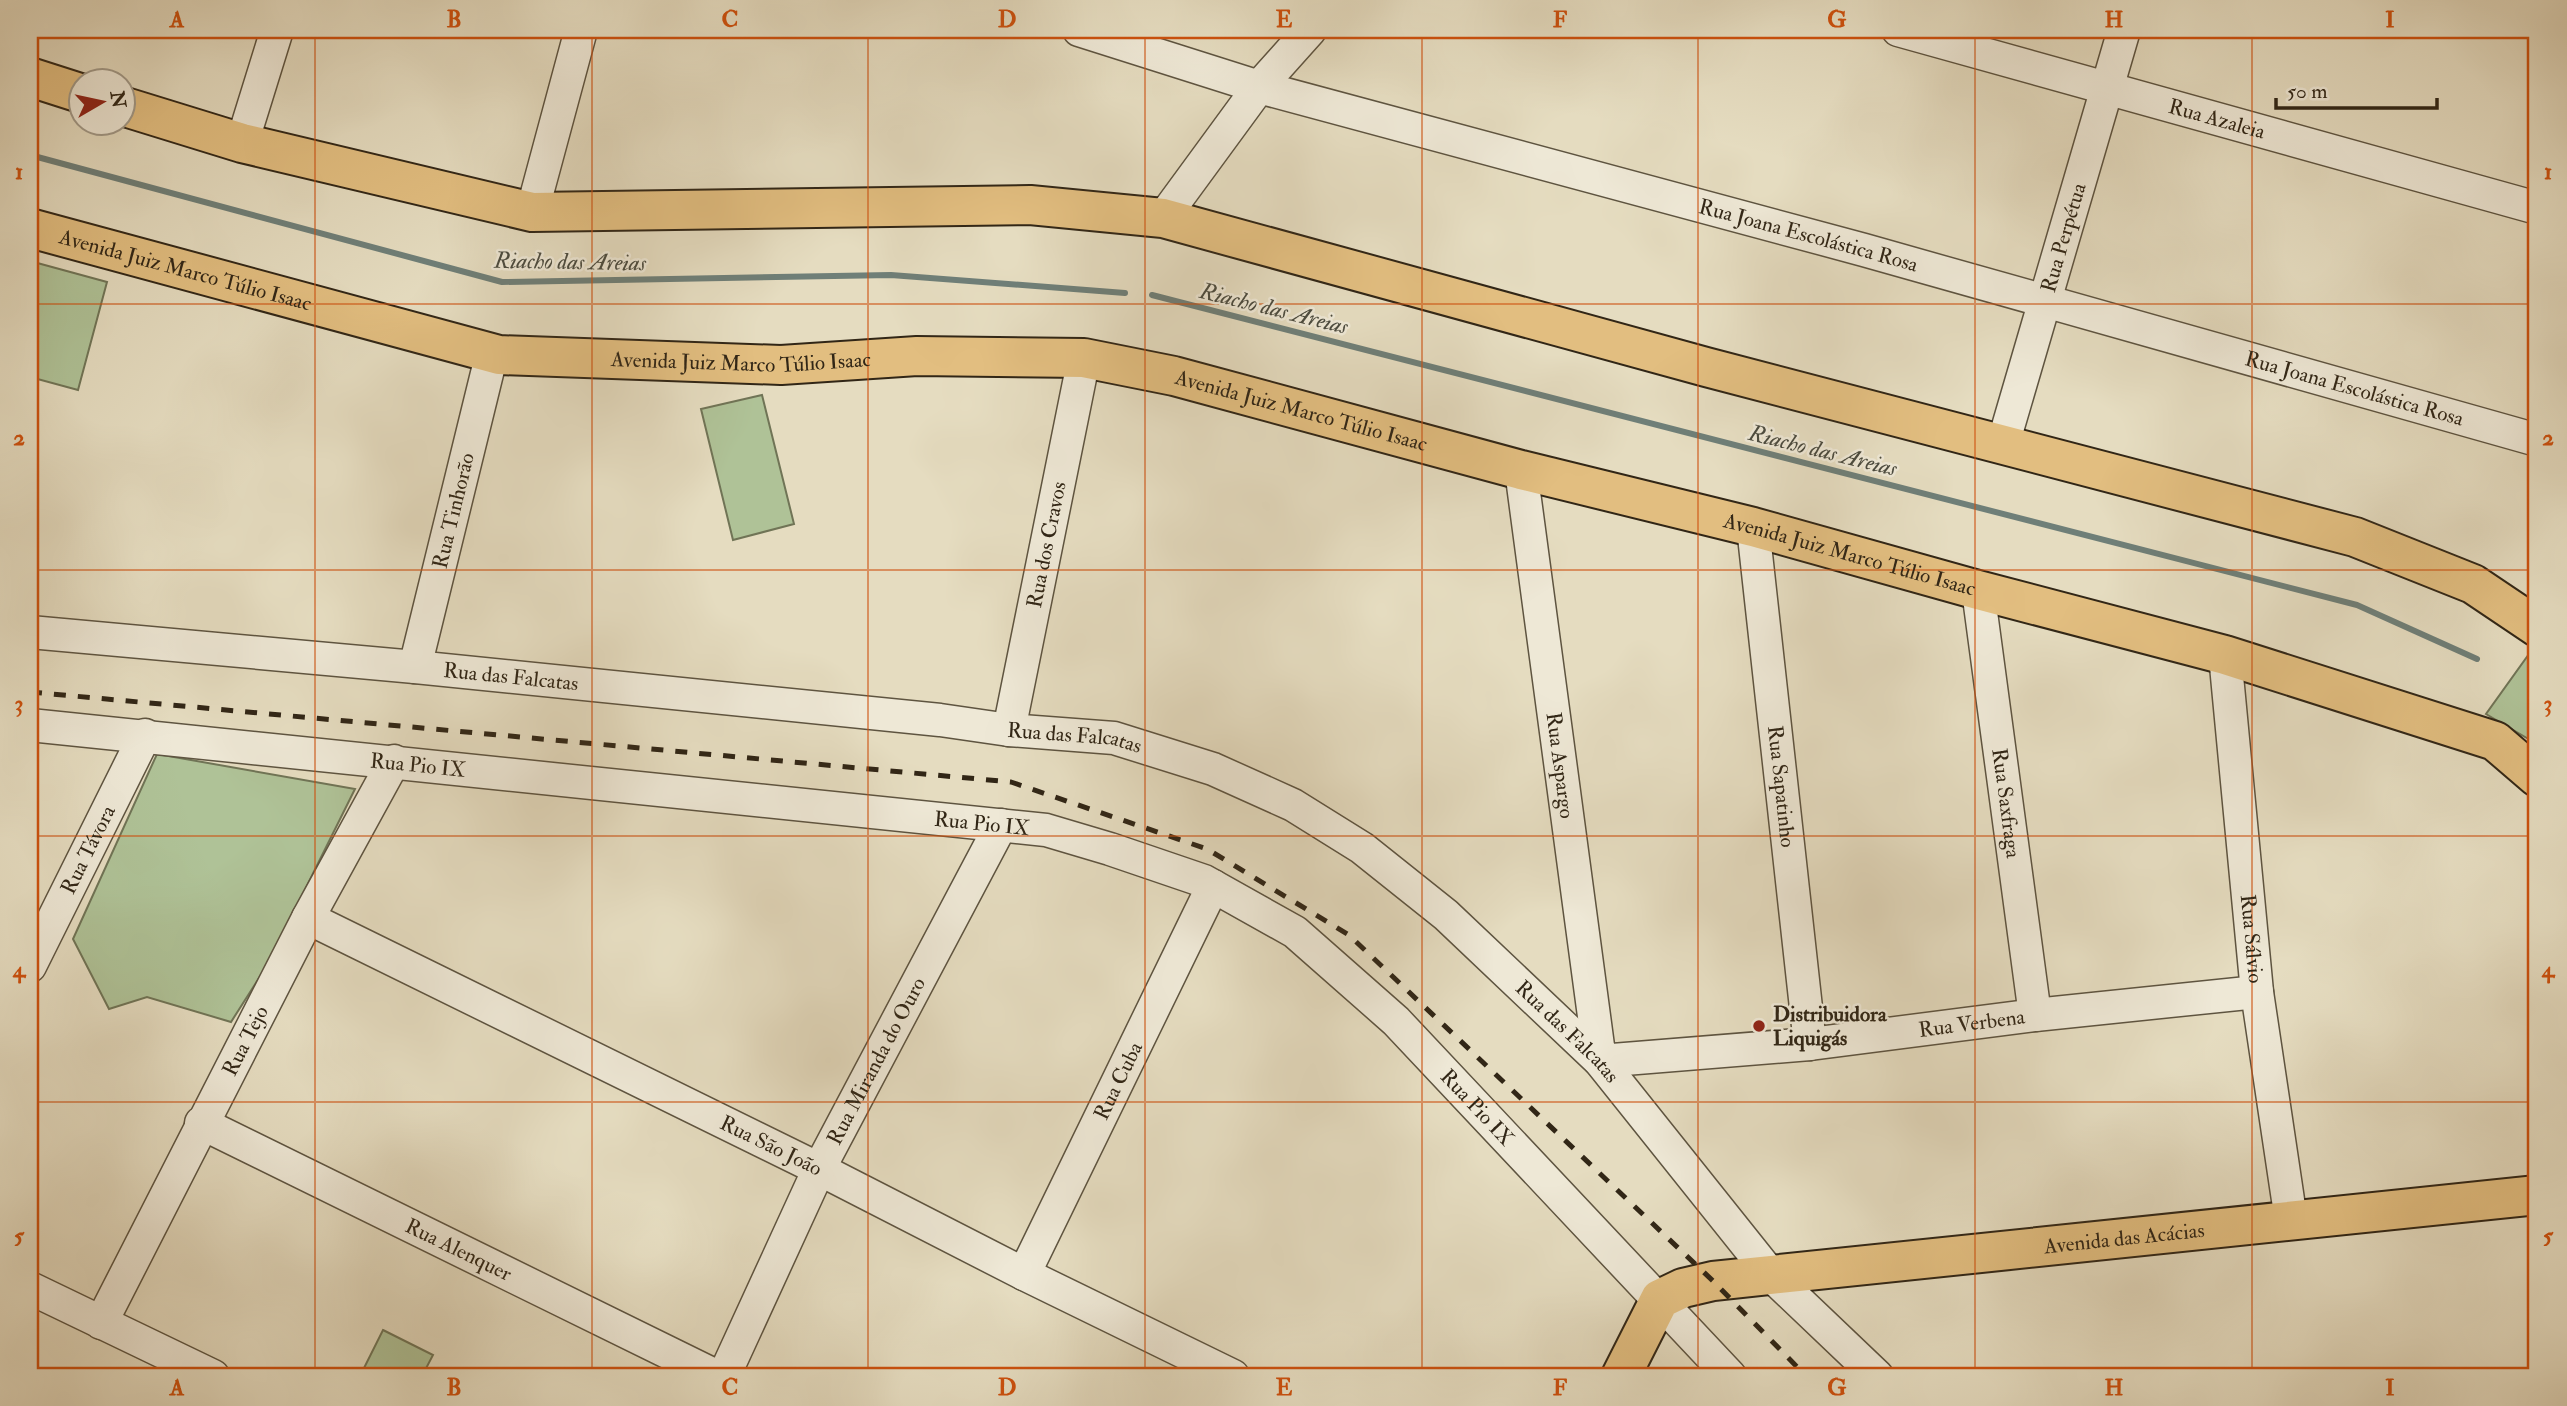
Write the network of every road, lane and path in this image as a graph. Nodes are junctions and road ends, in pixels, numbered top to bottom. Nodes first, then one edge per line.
1 (277, 30) edge
2 (581, 30) edge
3 (1079, 30) edge
4 (1310, 30) edge
5 (1898, 30) edge
6 (2124, 30) edge
7 (30, 77) edge
8 (1259, 87) junction
9 (66, 89) edge
10 (2107, 90) junction
11 (136, 110) edge
12 (242, 144) junction
13 (2537, 208) edge
14 (532, 212) junction
15 (1163, 218) junction
16 (30, 228) edge
17 (2044, 302) junction
18 (492, 353) junction
19 (1084, 358) junction
20 (2537, 440) edge
21 (2003, 444) junction
22 (1521, 470) junction
23 (1753, 527) junction
24 (1978, 590) junction
25 (2537, 627) edge
26 (30, 632) edge
27 (2225, 655) junction
28 (415, 667) junction
29 (30, 725) edge
30 (1009, 730) junction
31 (145, 735) junction
32 (394, 761) junction
33 (2537, 777) edge
34 (1001, 825) junction
35 (1213, 886) junction
36 (308, 918) junction
37 (30, 966) edge
38 (2257, 992) junction
39 (2035, 1015) junction
40 (1810, 1044) junction
41 (1601, 1061) junction
42 (201, 1123) junction
43 (819, 1169) junction
44 (2537, 1195) edge
45 (2291, 1220) junction
46 (1024, 1274) junction
47 (1771, 1275) junction
48 (30, 1288) edge
49 (1660, 1299) junction
50 (102, 1323) junction
51 (213, 1376) edge
52 (716, 1376) edge
53 (723, 1376) edge
54 (1233, 1376) edge
55 (1621, 1376) edge
56 (1730, 1376) edge
57 (1877, 1376) edge

1 - 12 street
2 - 14 street
3 - 8 street, Rua Joana Escolástica Rosa
4 - 8 street
5 - 10 street, Rua Azaleia
6 - 10 street, Rua Perpétua
7 - 9 main road
8 - 15 street
8 - 17 street, Rua Joana Escolástica Rosa
10 - 13 street, Rua Azaleia
10 - 17 street, Rua Perpétua
11 - 12 main road
12 - 14 main road
14 - 15 main road
15 - 21 main road
16 - 18 main road, Avenida Juiz Marco Túlio Isaac
17 - 20 street, Rua Joana Escolástica Rosa
17 - 21 street, Rua Perpétua
18 - 19 main road, Avenida Juiz Marco Túlio Isaac
18 - 28 street, Rua Tinhorão
19 - 22 main road, Avenida Juiz Marco Túlio Isaac
19 - 30 street, Rua dos Cravos
21 - 25 main road
22 - 23 main road, Avenida Juiz Marco Túlio Isaac
22 - 41 street, Rua Aspargo
23 - 24 main road, Avenida Juiz Marco Túlio Isaac
23 - 40 street, Rua Sapatinho
24 - 27 main road, Avenida Juiz Marco Túlio Isaac
24 - 39 street, Rua Saxfraga
26 - 28 street, Rua das Falcatas
27 - 33 main road, Avenida Juiz Marco Túlio Isaac
27 - 38 street, Rua Sálvio
28 - 30 street, Rua das Falcatas
29 - 31 street, Rua Pio IX
30 - 41 street, Rua das Falcatas
31 - 32 street, Rua Pio IX
31 - 37 street, Rua Távora
32 - 34 street, Rua Pio IX
32 - 36 street, Rua Tejo
34 - 35 street, Rua Pio IX
34 - 43 street, Rua Miranda do Ouro
35 - 46 street, Rua Cuba
35 - 49 street, Rua Pio IX
36 - 42 street, Rua Tejo
36 - 43 street, Rua São João
38 - 39 street, Rua Verbena
38 - 45 street, Rua Sálvio
39 - 40 street, Rua Verbena
40 - 41 street, Rua Verbena
41 - 47 street, Rua das Falcatas
42 - 50 street, Rua Tejo
42 - 52 street, Rua Alenquer
43 - 46 street, Rua São João
43 - 53 street, Rua Miranda do Ouro
44 - 45 main road, Avenida das Acácias
45 - 47 main road, Avenida das Acácias
46 - 54 street, Rua São João
47 - 49 main road, Avenida das Acácias
47 - 57 street, Rua das Falcatas
48 - 50 street
49 - 55 main road
49 - 56 street, Rua Pio IX
50 - 51 street

